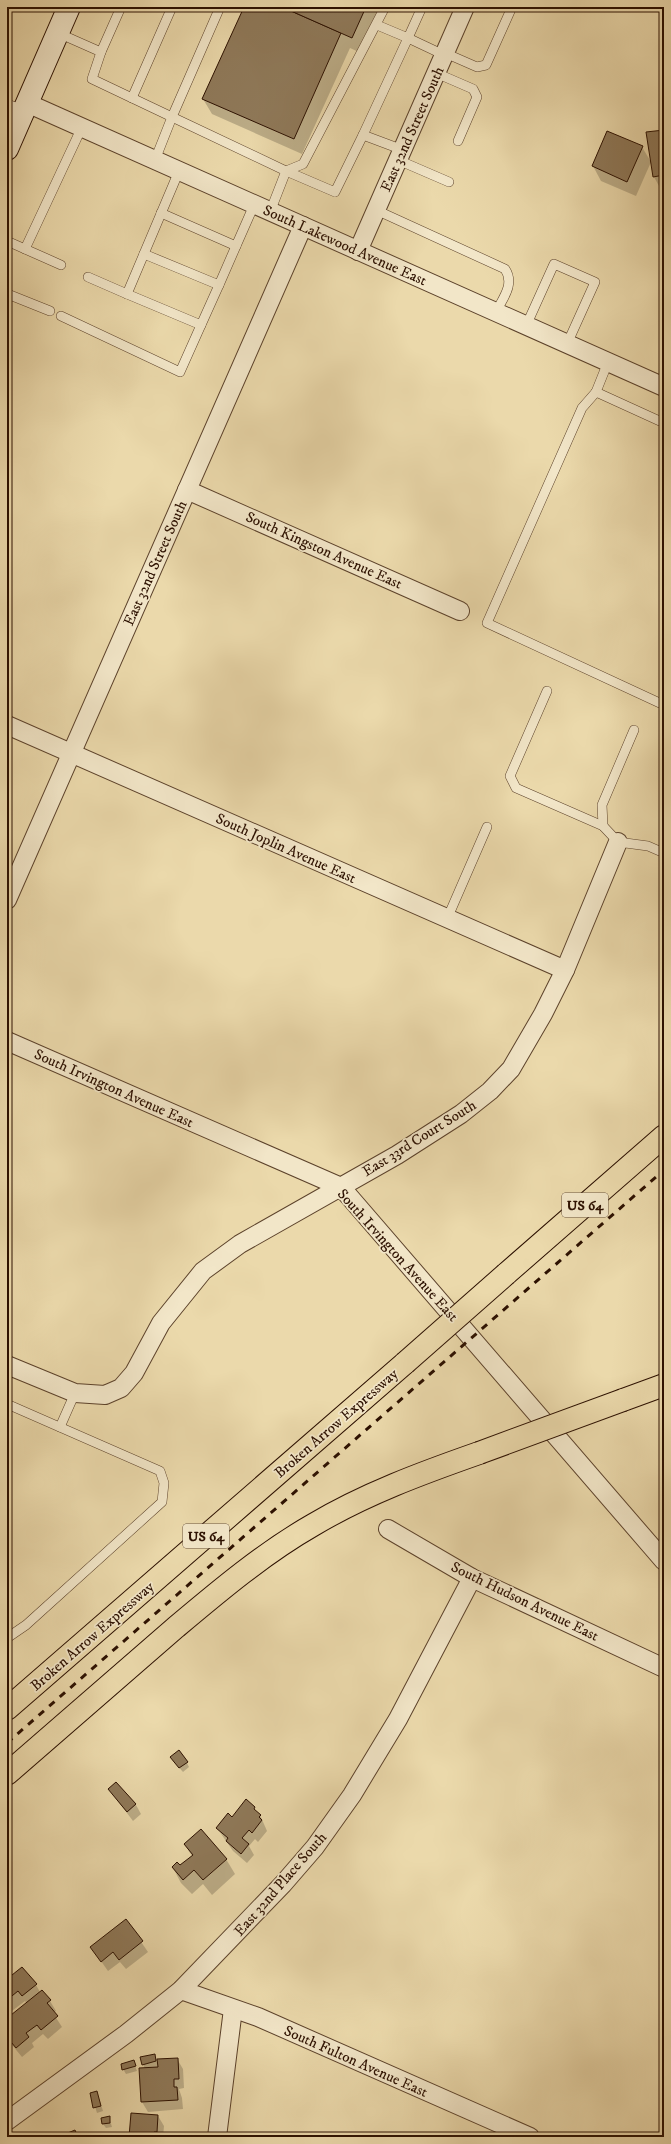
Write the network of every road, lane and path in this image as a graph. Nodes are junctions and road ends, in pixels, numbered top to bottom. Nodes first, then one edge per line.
1 (69, 7) edge
2 (121, 7) edge
3 (172, 7) edge
4 (220, 7) edge
5 (385, 7) edge
6 (422, 7) edge
7 (465, 7) edge
8 (512, 7) edge
9 (377, 25) junction
10 (58, 34) junction
11 (408, 38) junction
12 (101, 52) junction
13 (444, 54) junction
14 (436, 73) junction
15 (132, 98) junction
16 (19, 106) edge
17 (172, 117) junction
18 (82, 127) junction
19 (363, 135) junction
20 (458, 141) dead end
21 (7, 149) edge
22 (400, 155) junction
23 (155, 160) junction
24 (179, 171) junction
25 (286, 171) junction
26 (449, 182) dead end
27 (262, 209) junction
28 (376, 210) junction
29 (161, 213) junction
30 (303, 226) junction
31 (7, 241) edge
32 (236, 246) junction
33 (25, 249) junction
34 (358, 251) junction
35 (144, 254) junction
36 (61, 265) dead end
37 (88, 277) dead end
38 (219, 285) junction
39 (127, 294) junction
40 (8, 296) edge
41 (50, 311) dead end
42 (496, 312) junction
43 (61, 316) dead end
44 (201, 325) junction
45 (526, 326) junction
46 (567, 344) junction
47 (608, 362) junction
48 (664, 387) edge
49 (596, 392) junction
50 (664, 423) edge
51 (187, 490) junction
52 (460, 611) dead end
53 (547, 691) dead end
54 (664, 704) edge
55 (7, 725) edge
56 (634, 730) dead end
57 (71, 754) junction
58 (603, 826) junction
59 (487, 827) dead end
60 (618, 842) junction
61 (664, 853) edge
62 (7, 900) edge
63 (447, 919) junction
64 (564, 970) junction
65 (7, 1041) edge
66 (664, 1136) edge
67 (341, 1187) junction
68 (7, 1365) edge
69 (664, 1385) edge
70 (75, 1393) junction
71 (7, 1404) edge
72 (60, 1427) junction
73 (388, 1529) dead end
74 (664, 1561) edge
75 (472, 1578) junction
76 (7, 1638) edge
77 (664, 1668) edge
78 (7, 1710) edge
79 (7, 1774) edge
80 (181, 1990) junction
81 (233, 2009) junction
82 (7, 2121) edge
83 (217, 2137) edge
84 (530, 2137) edge

1 - 10 main road
2 - 12 lane
3 - 15 lane
4 - 17 lane
5 - 9 lane
6 - 11 lane
7 - 13 street, East 32nd Street South
8 - 13 lane
9 - 11 lane
9 - 25 lane
10 - 12 lane
10 - 16 main road
11 - 13 lane
11 - 19 lane
12 - 15 lane
13 - 14 street, East 32nd Street South
14 - 20 lane
14 - 22 street, East 32nd Street South
15 - 17 lane
16 - 18 street, South Lakewood Avenue East
16 - 21 main road
17 - 23 lane
17 - 25 lane
18 - 23 street, South Lakewood Avenue East
18 - 33 lane
19 - 22 lane
19 - 25 lane
22 - 26 lane
22 - 28 street, East 32nd Street South
23 - 24 street, South Lakewood Avenue East
24 - 27 street, South Lakewood Avenue East
24 - 29 lane
25 - 27 lane
27 - 30 street, South Lakewood Avenue East
27 - 32 lane
28 - 34 street, East 32nd Street South
28 - 42 lane
29 - 32 lane
29 - 35 lane
30 - 34 street, South Lakewood Avenue East
30 - 51 street, East 32nd Street South
31 - 33 lane
32 - 38 lane
33 - 36 lane
34 - 42 street, South Lakewood Avenue East
35 - 38 lane
35 - 39 lane
37 - 39 lane
38 - 44 lane
39 - 44 lane
40 - 41 lane
42 - 45 street, South Lakewood Avenue East
43 - 44 lane
45 - 46 street, South Lakewood Avenue East
45 - 46 lane
46 - 47 street, South Lakewood Avenue East
47 - 48 street, South Lakewood Avenue East
47 - 49 lane
49 - 50 lane
49 - 54 lane
51 - 52 street, South Kingston Avenue East
51 - 57 street, East 32nd Street South
53 - 58 lane
55 - 57 street, South Joplin Avenue East
56 - 58 lane
57 - 62 street, East 32nd Street South
57 - 63 street, South Joplin Avenue East
58 - 60 lane
59 - 63 lane
60 - 61 lane
60 - 64 street, East 33rd Court South
63 - 64 street, South Joplin Avenue East
64 - 67 street, East 33rd Court South
65 - 67 street, South Irvington Avenue East
66 - 78 highway, Broken Arrow Expressway / US 64, bridge
67 - 70 street, East 33rd Court South
67 - 74 street, South Irvington Avenue East
68 - 70 street
69 - 79 highway, bridge
70 - 72 lane
71 - 72 lane
72 - 76 lane
73 - 75 street, South Hudson Avenue East
75 - 77 street, South Hudson Avenue East
75 - 80 street, East 32nd Place South
80 - 81 street, South Fulton Avenue East
80 - 82 street, East 32nd Place South
81 - 83 street
81 - 84 street, South Fulton Avenue East

